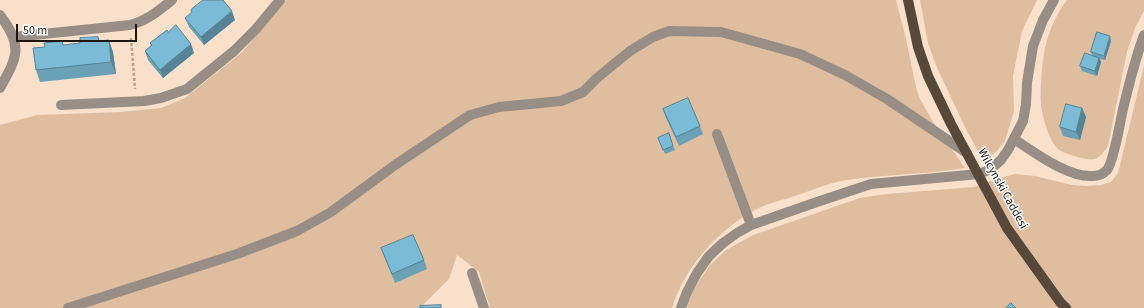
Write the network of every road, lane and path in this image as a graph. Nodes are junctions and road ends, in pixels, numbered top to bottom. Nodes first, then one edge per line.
1 (172, 0) edge
2 (280, 0) edge
3 (908, 0) edge
4 (1054, 0) edge
5 (0, 15) edge
6 (130, 25) junction
7 (1144, 35) edge
8 (14, 37) junction
9 (0, 88) edge
10 (136, 101) junction
11 (60, 105) dead end
12 (717, 134) dead end
13 (1014, 139) junction
14 (967, 152) junction
15 (979, 174) junction
16 (751, 225) junction
17 (472, 273) dead end
18 (68, 308) edge
19 (484, 308) edge
20 (681, 308) edge
21 (1066, 308) edge

1 - 6 street
2 - 10 street
3 - 14 main road, Wilcynski Caddesi
4 - 13 street
5 - 8 street
6 - 8 street
6 - 10 path
7 - 13 street
8 - 9 street
10 - 11 street
12 - 16 street
13 - 15 street
14 - 15 main road, Wilcynski Caddesi
14 - 18 street
15 - 16 street
15 - 21 main road, Wilcynski Caddesi
16 - 20 street
17 - 19 street

